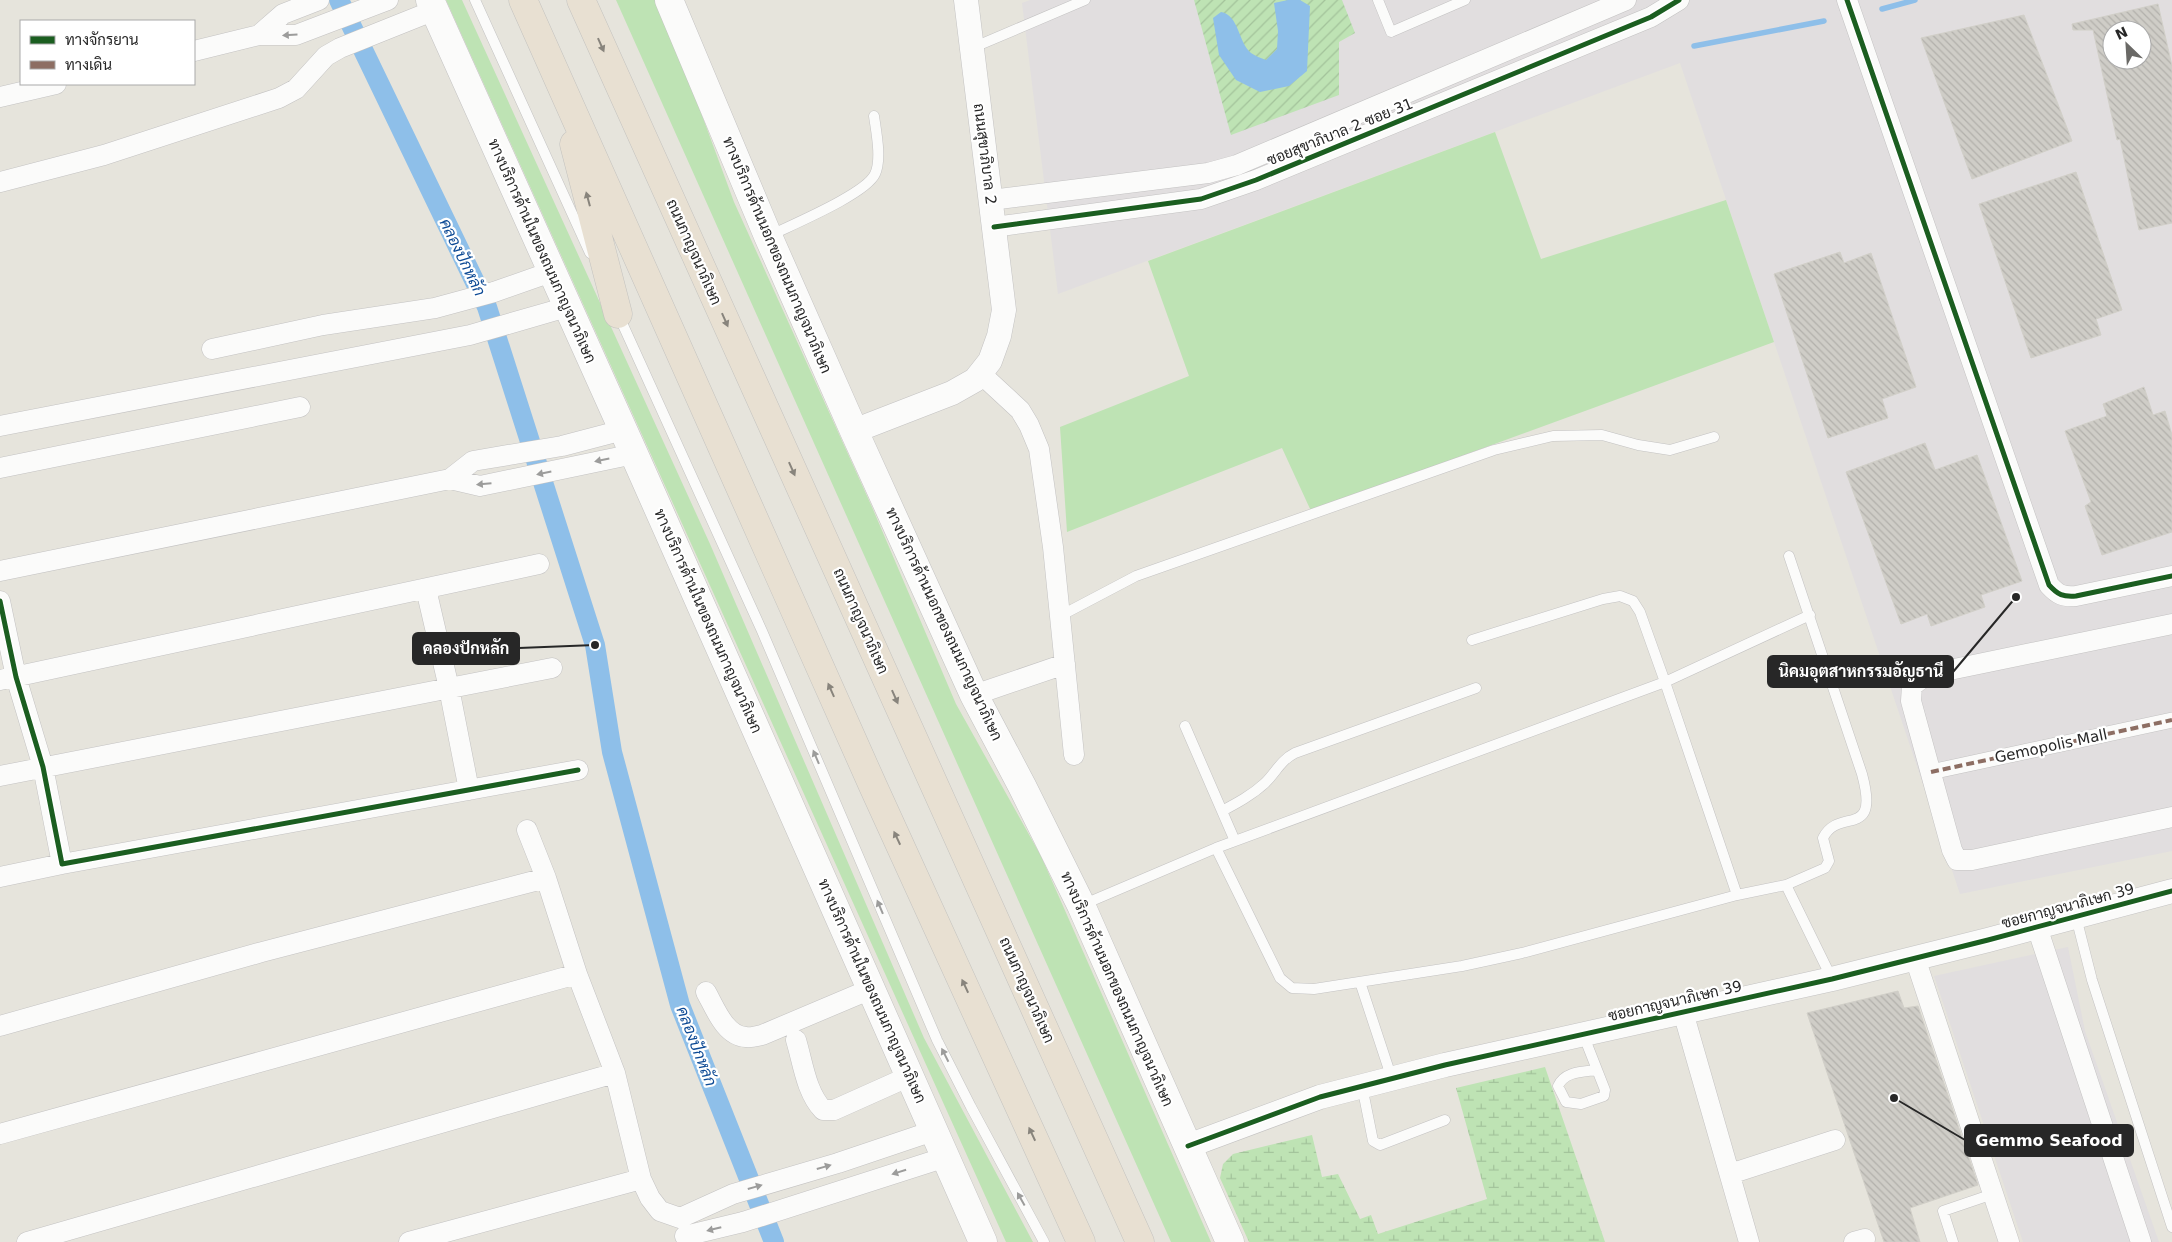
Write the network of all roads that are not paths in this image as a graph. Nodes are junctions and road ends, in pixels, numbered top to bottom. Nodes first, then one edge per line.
1 (388, 0) edge
2 (475, 0) edge
3 (523, 0) edge
4 (581, 0) edge
5 (669, 0) edge
6 (966, 0) edge
7 (1085, 0) edge
8 (1378, 0) edge
9 (1465, 0) edge
10 (1626, 0) edge
11 (1679, 0) edge
12 (1846, 0) edge
13 (314, 2) edge
14 (433, 5) edge
15 (259, 35) junction
16 (971, 48) junction
17 (195, 51) edge
18 (554, 67) junction
19 (52, 85) edge
20 (0, 97) edge
21 (874, 116) dead end
22 (1140, 181) junction
23 (0, 182) edge
24 (991, 200) junction
25 (1144, 208) junction
26 (994, 227) junction
27 (768, 236) junction
28 (551, 272) junction
29 (567, 307) junction
30 (618, 314) junction
31 (212, 349) dead end
32 (980, 373) junction
33 (300, 407) dead end
34 (0, 426) edge
35 (854, 431) junction
36 (1714, 437) dead end
37 (629, 442) junction
38 (0, 468) edge
39 (450, 479) junction
40 (1789, 556) dead end
41 (539, 564) dead end
42 (0, 571) edge
43 (2172, 576) edge
44 (426, 588) junction
45 (0, 601) edge
46 (1060, 616) junction
47 (1810, 616) junction
48 (2172, 624) edge
49 (1472, 640) dead end
50 (1064, 664) junction
51 (552, 668) dead end
52 (8, 678) edge
53 (1665, 682) junction
54 (449, 688) junction
55 (1476, 688) dead end
56 (974, 695) junction
57 (2172, 720) edge
58 (1185, 726) dead end
59 (1074, 755) dead end
60 (44, 768) junction
61 (578, 770) dead end
62 (1931, 772) junction
63 (0, 776) edge
64 (469, 790) junction
65 (1222, 811) junction
66 (2172, 817) edge
67 (527, 830) dead end
68 (1235, 841) junction
69 (1216, 848) junction
70 (62, 864) junction
71 (0, 877) edge
72 (546, 878) junction
73 (1786, 885) junction
74 (2172, 891) edge
75 (1737, 895) junction
76 (1081, 905) junction
77 (2076, 917) junction
78 (2037, 927) junction
79 (1915, 958) junction
80 (577, 974) junction
81 (1832, 979) junction
82 (1360, 982) junction
83 (871, 989) junction
84 (706, 992) dead end
85 (1683, 1012) junction
86 (0, 1026) edge
87 (1583, 1034) junction
88 (796, 1040) dead end
89 (1597, 1070) junction
90 (615, 1073) junction
91 (910, 1076) junction
92 (1392, 1078) junction
93 (1362, 1086) junction
94 (1446, 1120) dead end
95 (934, 1131) junction
96 (0, 1134) edge
97 (1835, 1140) dead end
98 (1188, 1146) junction
99 (946, 1157) junction
100 (1730, 1174) junction
101 (641, 1179) junction
102 (1993, 1194) junction
103 (2172, 1228) edge
104 (682, 1232) edge
105 (27, 1242) edge
106 (410, 1242) edge
107 (983, 1242) edge
108 (1044, 1242) edge
109 (1081, 1242) edge
110 (1140, 1242) edge
111 (1230, 1242) edge
112 (1750, 1242) edge
113 (1953, 1242) edge
114 (2009, 1242) edge
115 (2141, 1242) edge

1 -> 15 street
2 - 30 lane
3 - 18 highway
4 -> 110 highway, ถนนกาญจนาภิเษก
5 - 27 main road, ทางบริการด้านนอกของถนนกาญจนาภิเษก
6 - 16 street, ถนนสุขาภิบาล 2
7 - 16 lane
8 - 9 lane
10 - 22 street, ซอยสุขาภิบาล 2 ซอย 31
11 - 25 street, ซอยสุขาภิบาล 2 ซอย 31
12 - 43 street
13 - 15 street
14 - 23 street
14 - 28 main road, ทางบริการด้านในของถนนกาญจนาภิเษก
15 - 17 street
16 - 24 street, ถนนสุขาภิบาล 2
30 -> 18 highway
109 -> 18 highway
19 - 20 street
21 - 27 lane
22 - 24 street, ซอยสุขาภิบาล 2 ซอย 31
22 - 25 street
24 - 26 street, ถนนสุขาภิบาล 2
25 - 26 street, ซอยสุขาภิบาล 2 ซอย 31
26 - 32 street, ถนนสุขาภิบาล 2
27 - 35 main road, ทางบริการด้านนอกของถนนกาญจนาภิเษก
28 - 29 main road, ทางบริการด้านในของถนนกาญจนาภิเษก
28 - 31 street
29 - 34 street
29 - 37 main road, ทางบริการด้านในของถนนกาญจนาภิเษก
108 -> 30 lane
32 - 35 street, ถนนสุขาภิบาล 2
32 - 46 street
33 - 38 street
35 - 56 main road, ทางบริการด้านนอกของถนนกาญจนาภิเษก
36 - 46 lane
37 - 39 street
37 -> 39 street
37 - 83 main road, ทางบริการด้านในของถนนกาญจนาภิเษก
39 - 42 street
40 - 47 lane
41 - 44 street
44 - 52 street
44 - 54 street
45 - 52 street
46 - 50 street
47 - 53 lane
47 - 73 lane
48 - 62 street
49 - 53 lane
50 - 56 street
50 - 59 street
51 - 54 street
52 - 60 street
53 - 68 lane
53 - 75 lane
54 - 60 street
54 - 64 street
55 - 65 lane
56 - 76 main road, ทางบริการด้านนอกของถนนกาญจนาภิเษก
57 - 62 street, Gemopolis Mall
58 - 65 lane
60 - 63 street
60 - 70 street
61 - 64 street
62 - 66 street
64 - 70 street
65 - 68 lane
67 - 72 street
68 - 69 lane
69 - 76 lane
69 - 82 lane
70 - 71 street
72 - 80 street
72 - 86 street
73 - 75 lane
73 - 81 lane
74 - 77 street, ซอยกาญจนาภิเษก 39
75 - 82 lane
76 - 98 main road, ทางบริการด้านนอกของถนนกาญจนาภิเษก
77 - 78 street, ซอยกาญจนาภิเษก 39
77 - 103 lane
78 - 79 street, ซอยกาญจนาภิเษก 39
78 - 115 street
79 - 81 street, ซอยกาญจนาภิเษก 39
79 - 102 street
80 - 90 street
80 - 96 street
81 - 85 street, ซอยกาญจนาภิเษก 39
82 - 92 lane
83 - 84 street
83 - 91 main road, ทางบริการด้านในของถนนกาญจนาภิเษก
85 - 87 street, ซอยกาญจนาภิเษก 39
85 - 100 street
87 - 89 lane
87 - 92 street, ซอยกาญจนาภิเษก 39
88 - 91 street
89 - 89 lane
90 - 101 street
90 - 105 street
91 - 95 main road, ทางบริการด้านในของถนนกาญจนาภิเษก
92 - 93 street, ซอยกาญจนาภิเษก 39
93 - 94 lane
93 - 98 street, ซอยกาญจนาภิเษก 39
95 - 99 main road, ทางบริการด้านในของถนนกาญจนาภิเษก
104 -> 95 street
97 - 100 street
98 - 111 main road, ทางบริการด้านนอกของถนนกาญจนาภิเษก
99 -> 104 street
99 - 107 main road, ทางบริการด้านในของถนนกาญจนาภิเษก
100 - 112 street
101 - 104 street
101 - 106 street
102 - 113 lane
102 - 114 street

